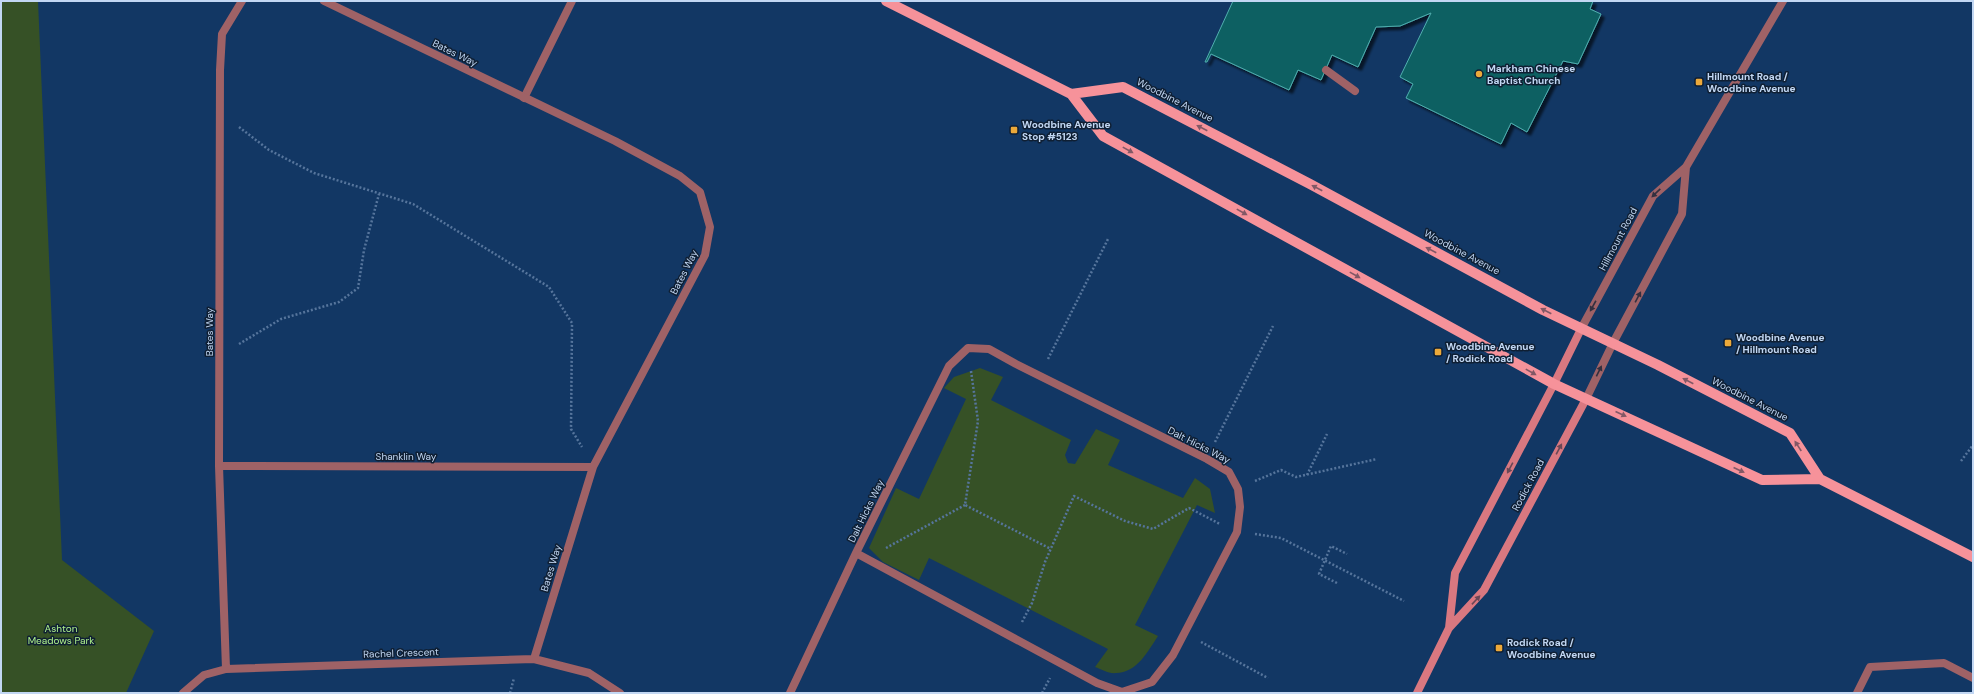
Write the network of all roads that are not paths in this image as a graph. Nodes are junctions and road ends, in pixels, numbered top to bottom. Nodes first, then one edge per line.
1 (242, 1) edge
2 (324, 1) edge
3 (572, 1) edge
4 (886, 1) edge
5 (1782, 1) edge
6 (1326, 70) dead end
7 (1355, 91) dead end
8 (1071, 94) junction
9 (524, 98) junction
10 (1686, 167) junction
11 (1580, 329) junction
12 (1612, 344) junction
13 (1554, 384) junction
14 (1586, 399) junction
15 (219, 466) junction
16 (593, 466) junction
17 (1820, 478) junction
18 (856, 553) junction
19 (1973, 557) edge
20 (1449, 628) junction
21 (534, 659) junction
22 (226, 669) junction
23 (1973, 678) edge
24 (183, 693) edge
25 (620, 693) edge
26 (790, 693) edge
27 (1417, 693) edge
28 (1856, 693) edge

1 - 15 street, Bates Way
2 - 9 street, Bates Way
3 - 9 street
4 - 8 main road, Woodbine Avenue
5 - 10 street, Hillmount Road
6 - 7 street
11 -> 8 main road, Woodbine Avenue
8 -> 13 main road, Woodbine Avenue
9 - 16 street, Bates Way
10 -> 11 street, Hillmount Road
12 -> 10 street, Hillmount Road
11 - 12 main road, Woodbine Avenue
11 - 13 main road, Rodick Road
14 -> 12 street, Rodick Road
17 -> 12 main road, Woodbine Avenue
13 - 14 main road, Woodbine Avenue
13 -> 20 main road, Rodick Road
14 -> 17 main road, Woodbine Avenue
20 -> 14 main road, Rodick Road
15 - 16 street, Shanklin Way
15 - 22 street, Bates Way
16 - 21 street, Bates Way
17 - 19 main road, Woodbine Avenue
18 - 18 street, Dalt Hicks Way
18 - 26 street, Dalt Hicks Way
20 - 27 main road, Rodick Road
21 - 22 street, Rachel Crescent
21 - 25 street, Rachel Crescent
22 - 24 street, Rachel Crescent
23 - 28 street

